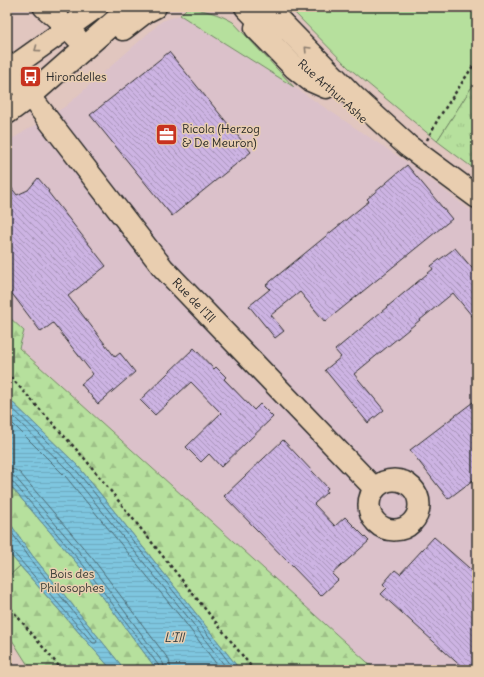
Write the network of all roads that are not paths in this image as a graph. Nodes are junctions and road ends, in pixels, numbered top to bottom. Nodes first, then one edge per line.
1 (44, 7) edge
2 (97, 7) edge
3 (131, 7) edge
4 (155, 7) edge
5 (233, 7) edge
6 (246, 7) edge
7 (266, 7) edge
8 (68, 28) junction
9 (87, 46) junction
10 (7, 72) edge
11 (326, 87) junction
12 (30, 96) junction
13 (7, 113) edge
14 (425, 159) junction
15 (477, 197) edge
16 (375, 489) dead end

1 - 8 street
2 - 8 street
3 - 9 main road
4 - 9 main road
5 - 11 main road
6 - 11 main road, Rue Arthur Ashe
14 -> 7 main road, Rue Arthur Ashe
8 - 9 street
8 -> 10 street
9 - 12 main road
10 - 12 street, Rue de l'Ill
11 - 14 main road, Rue Arthur Ashe
12 - 13 main road
12 - 16 street, Rue de l'Ill
14 - 15 main road, Rue Arthur Ashe

